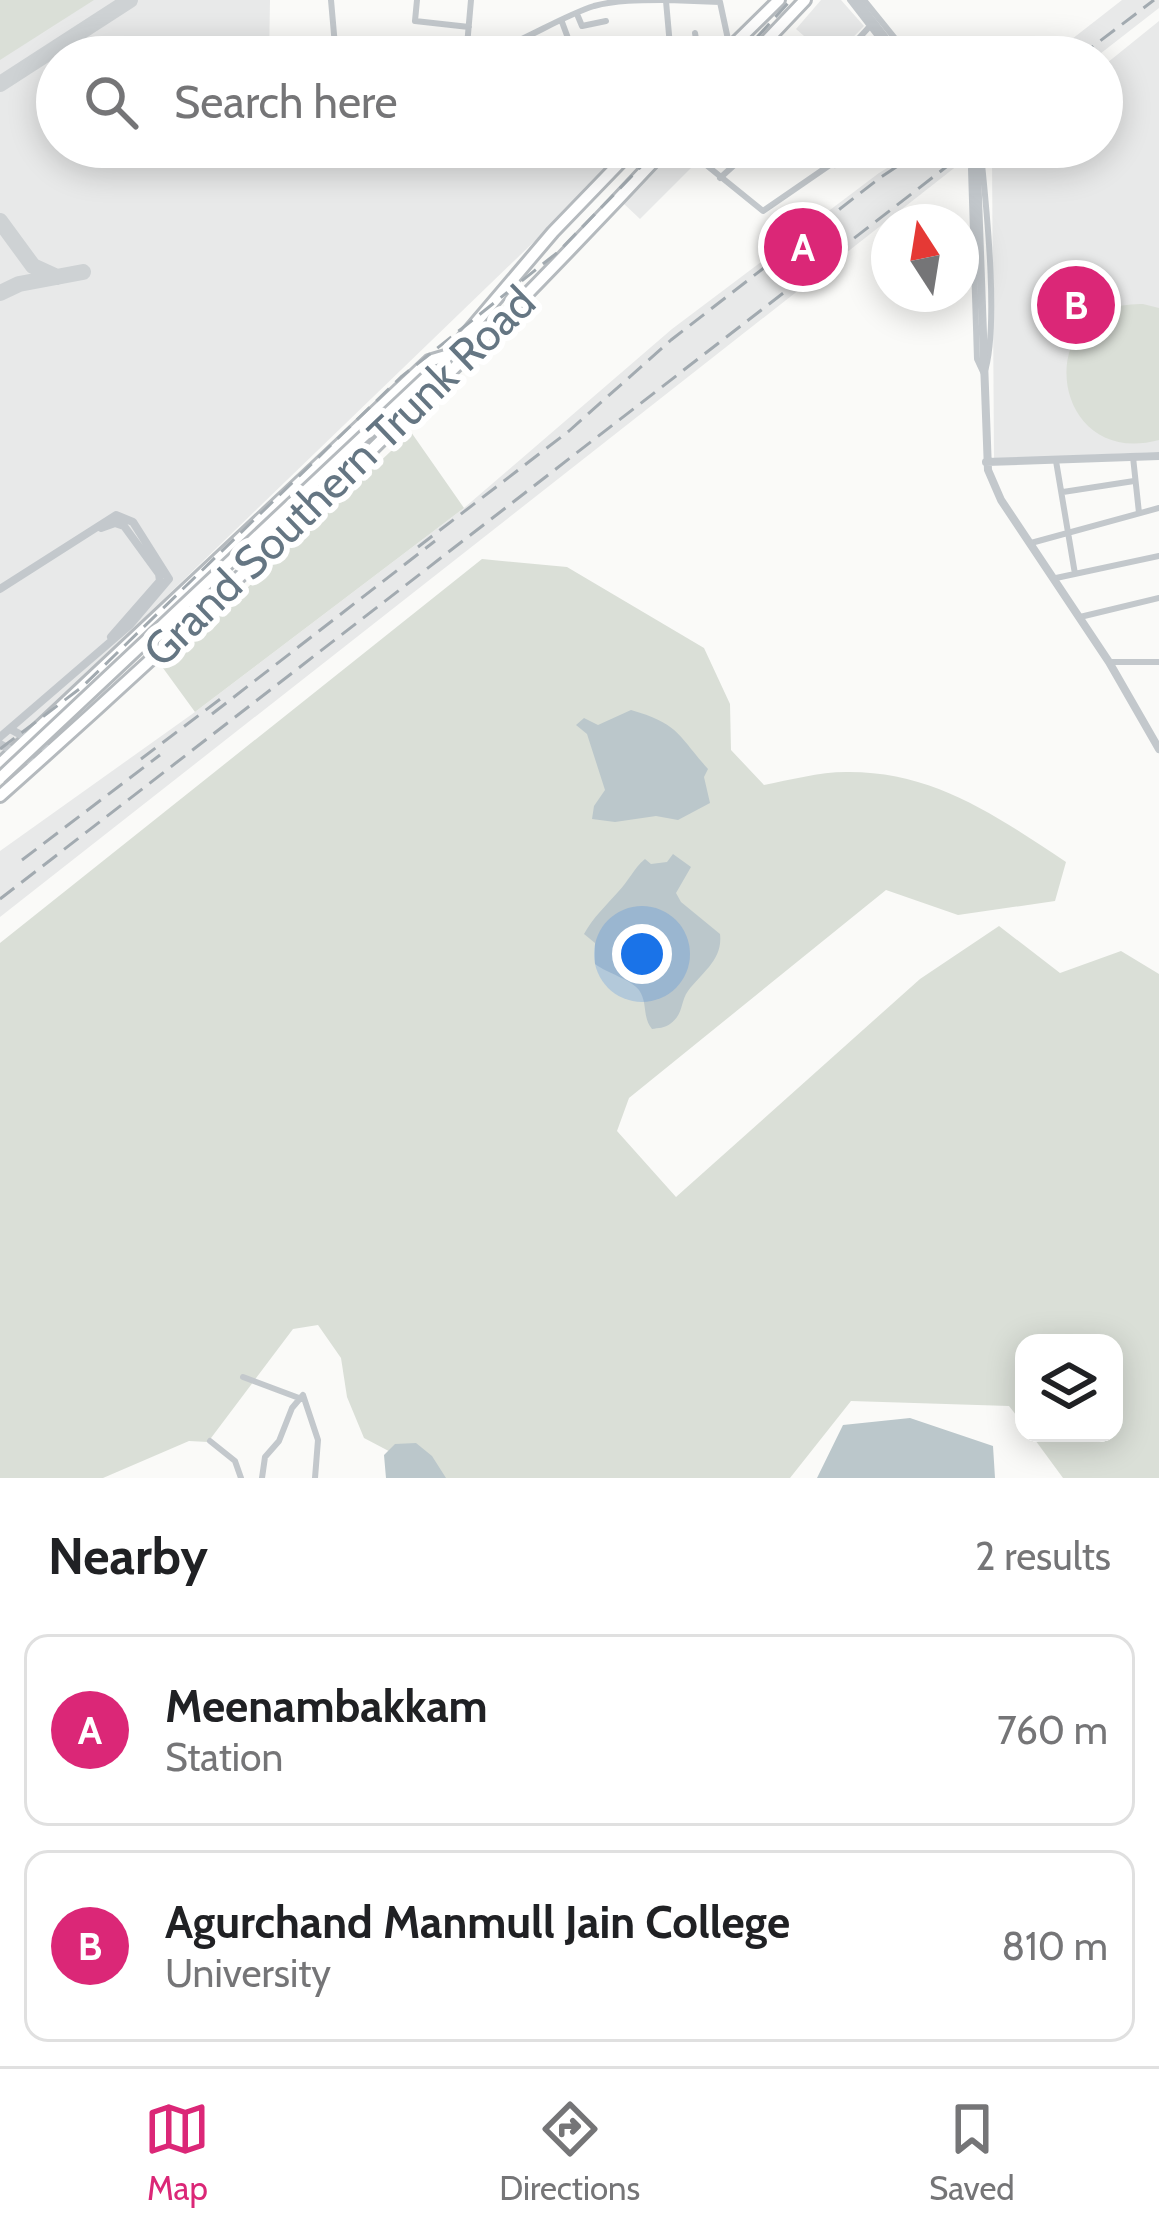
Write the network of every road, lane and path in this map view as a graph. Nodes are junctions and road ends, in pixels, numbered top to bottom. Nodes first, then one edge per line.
1 (332, 0) edge
2 (417, 0) edge
3 (471, 0) edge
4 (666, 0) edge
5 (779, 0) edge
6 (805, 0) edge
7 (857, 0) edge
8 (577, 14) junction
9 (605, 21) dead end
10 (562, 22) junction
11 (870, 26) junction
12 (469, 27) junction
13 (695, 33) dead end
14 (336, 36) edge
15 (468, 36) edge
16 (532, 36) edge
17 (567, 36) edge
18 (669, 36) edge
19 (696, 36) edge
20 (724, 36) edge
21 (742, 36) edge
22 (772, 36) edge
23 (861, 36) edge
24 (879, 36) edge
25 (882, 36) edge
26 (890, 36) edge
27 (615, 168) edge
28 (648, 168) edge
29 (708, 168) edge
30 (731, 168) edge
31 (831, 168) edge
32 (973, 168) tunnel mouth
33 (982, 168) tunnel mouth
34 (977, 171) tunnel mouth
35 (720, 178) junction
36 (449, 355) junction
37 (984, 374) junction
38 (1159, 456) edge
39 (1133, 457) junction
40 (1056, 461) junction
41 (986, 462) junction
42 (1134, 481) junction
43 (1063, 492) junction
44 (1159, 508) edge
45 (1139, 513) junction
46 (1067, 535) junction
47 (1030, 543) junction
48 (1159, 556) edge
49 (1076, 574) junction
50 (1056, 578) junction
51 (0, 592) edge
52 (1159, 598) edge
53 (1080, 617) junction
54 (108, 644) junction
55 (1109, 662) junction
56 (1159, 662) edge
57 (10, 729) junction
58 (28, 739) junction
59 (0, 740) edge
60 (1159, 749) edge
61 (51, 751) junction
62 (14, 752) junction
63 (0, 764) edge
64 (35, 764) junction
65 (0, 778) edge
66 (0, 796) edge
67 (243, 1377) dead end
68 (298, 1398) junction
69 (210, 1442) dead end
70 (241, 1478) edge
71 (262, 1478) edge
72 (315, 1478) edge

1 - 14 street
2 - 12 street
3 - 12 street
4 - 8 street
4 - 18 street
4 - 20 street
5 - 21 main road
6 - 22 main road
7 - 11 street
7 - 25 street
7 - 26 street
8 - 9 street
8 - 10 street
10 - 16 street
10 - 17 street
11 - 23 street
11 - 24 street
12 - 15 street
13 - 19 street
27 - 36 main road, Grand Southern Trunk Road
28 - 61 main road, Grand Southern Trunk Road
29 - 35 street
30 - 35 street
31 - 35 street
32 - 37 street
33 - 37 street
34 - 37 street
36 - 58 main road
36 - 65 main road, bridge
37 - 41 street
38 - 39 street
39 - 40 street
39 - 42 street
40 - 41 street
40 - 43 street
41 - 47 street
42 - 43 street
42 - 45 street
43 - 46 street
44 - 45 street
45 - 46 street
46 - 47 street
46 - 49 street
47 - 50 street
48 - 49 street
49 - 50 street
50 - 53 street
51 - 54 street
51 - 54 street
52 - 53 street
53 - 55 street
54 - 57 street
55 - 56 street
55 - 60 street
57 - 58 street
57 - 59 street
58 - 61 street
58 - 62 main road
59 - 62 street
61 - 64 main road, Grand Southern Trunk Road
62 - 63 main road
62 - 64 street
64 - 66 main road, Grand Southern Trunk Road
67 - 68 street
68 - 71 street
68 - 72 street
69 - 70 street

